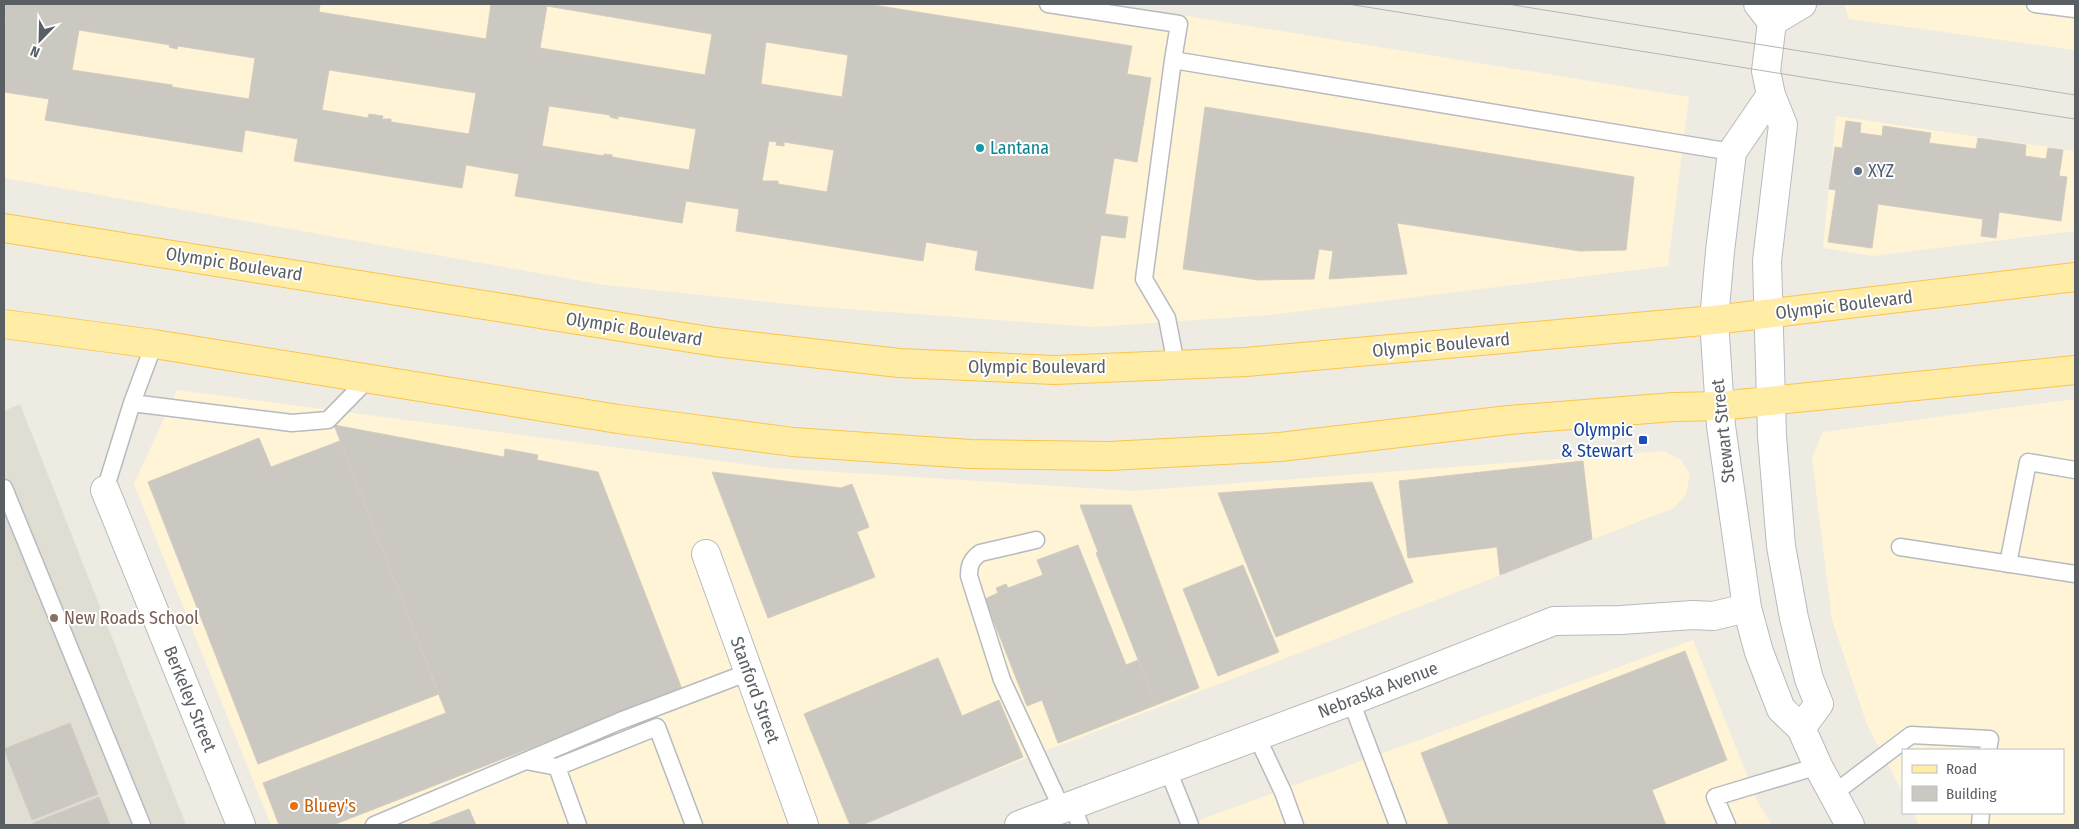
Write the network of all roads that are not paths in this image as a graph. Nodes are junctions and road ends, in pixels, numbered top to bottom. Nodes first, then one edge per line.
1 (1048, 4) edge
2 (1802, 4) edge
3 (2035, 4) edge
4 (2075, 9) edge
5 (1765, 13) edge
6 (1173, 60) junction
7 (1771, 95) junction
8 (1732, 152) junction
9 (4, 228) edge
10 (2075, 276) edge
11 (1768, 314) junction
12 (1714, 320) junction
13 (4, 324) edge
14 (154, 344) junction
15 (1176, 364) junction
16 (2075, 370) edge
17 (368, 379) junction
18 (1771, 401) junction
19 (132, 403) junction
20 (1719, 406) junction
21 (2075, 470) edge
22 (4, 488) edge
23 (105, 490) joint
24 (1036, 540) dead end
25 (1900, 547) dead end
26 (706, 554) dead end
27 (2008, 564) junction
28 (2075, 574) edge
29 (1747, 608) junction
30 (749, 672) junction
31 (1351, 701) junction
32 (1801, 728) junction
33 (1257, 737) junction
34 (1988, 749) edge
35 (526, 761) junction
36 (1818, 766) junction
37 (557, 767) junction
38 (1168, 770) junction
39 (1833, 794) junction
40 (1071, 813) edge
41 (142, 825) edge
42 (241, 825) edge
43 (374, 825) edge
44 (578, 825) edge
45 (694, 825) edge
46 (804, 825) edge
47 (1018, 825) edge
48 (1190, 825) edge
49 (1295, 825) edge
50 (1398, 825) edge
51 (1727, 825) edge
52 (1850, 825) edge

1 - 6 lane
2 - 5 street
3 - 4 lane
5 - 7 street
6 - 8 lane
6 - 15 lane
7 - 8 street, Stewart Street
7 - 11 street
8 - 12 street, Stewart Street
9 - 15 main road, Olympic Boulevard
10 - 11 main road, Olympic Boulevard
11 - 12 main road, Olympic Boulevard
11 - 18 street
12 - 15 main road, Olympic Boulevard
12 - 20 street, Stewart Street
13 - 14 main road
14 - 17 main road
14 - 19 lane
16 - 18 main road
17 - 19 lane
17 - 20 main road
18 - 20 main road
18 - 32 street
19 - 23 lane
20 - 29 street, Stewart Street
21 - 27 lane
22 - 41 lane
23 - 42 street, Berkeley Street
24 - 40 lane
25 - 27 lane
26 - 30 street, Stanford Street
27 - 28 lane
29 - 31 street, Nebraska Avenue
29 - 32 street, Stewart Street
30 - 35 lane
30 - 46 street, Stanford Street
31 - 33 street, Nebraska Avenue
31 - 50 lane
32 - 36 street, Stewart Street
33 - 38 street, Nebraska Avenue
33 - 49 lane
34 - 39 lane
35 - 37 lane
35 - 43 lane
36 - 39 street, Stewart Street
36 - 51 lane
37 - 44 lane
37 - 45 lane
38 - 40 street, Nebraska Avenue
38 - 48 lane
39 - 52 street, Stewart Street
40 - 47 street, Nebraska Avenue

